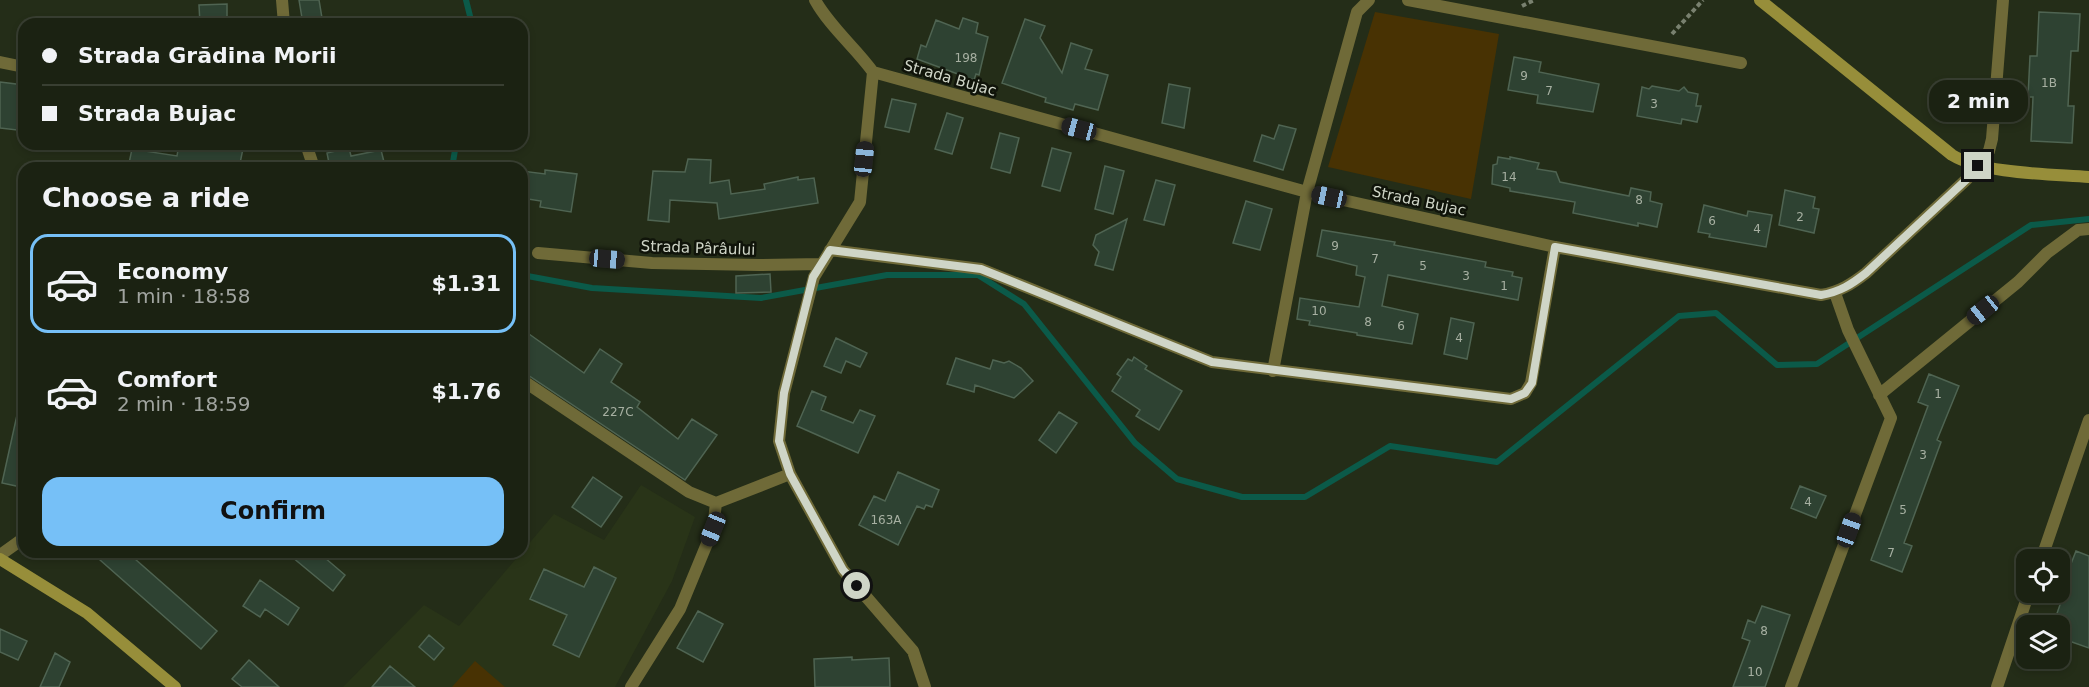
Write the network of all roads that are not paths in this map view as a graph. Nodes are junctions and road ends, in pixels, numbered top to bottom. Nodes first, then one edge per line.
1 (282, 0) edge
2 (815, 0) edge
3 (1369, 0) edge
4 (1408, 0) edge
5 (1760, 0) edge
6 (2003, 0) edge
7 (284, 18) edge
8 (0, 62) edge
9 (1741, 63) dead end
10 (18, 66) edge
11 (873, 72) junction
12 (1978, 166) junction
13 (2089, 177) edge
14 (1307, 192) junction
15 (2089, 229) edge
16 (1555, 247) junction
17 (830, 250) junction
18 (538, 253) dead end
19 (821, 264) junction
20 (1835, 293) junction
21 (1273, 371) junction
22 (528, 384) edge
23 (1879, 395) junction
24 (2089, 420) edge
25 (790, 474) junction
26 (716, 503) junction
27 (18, 543) edge
28 (2045, 549) edge
29 (0, 557) edge
30 (2025, 603) edge
31 (175, 687) edge
32 (631, 687) edge
33 (925, 687) edge
34 (1791, 687) edge
35 (1997, 687) edge

1 - 7 street
2 - 11 street
3 - 14 street
4 - 9 street
5 - 12 street
6 - 12 street
8 - 10 street
11 - 14 street, Strada Bujac
11 - 17 street
12 - 13 street
12 - 20 street
14 - 16 street, Strada Bujac
14 - 21 street
15 - 23 street
16 - 20 street, Strada Bujac
16 - 21 street
17 - 19 street
17 - 21 street
18 - 19 street, Strada Pârâului
19 - 25 street
20 - 23 street
22 - 26 street
23 - 34 street
24 - 28 street
25 - 26 street
25 - 33 street
26 - 32 street
27 - 29 street
29 - 31 street
30 - 35 street

